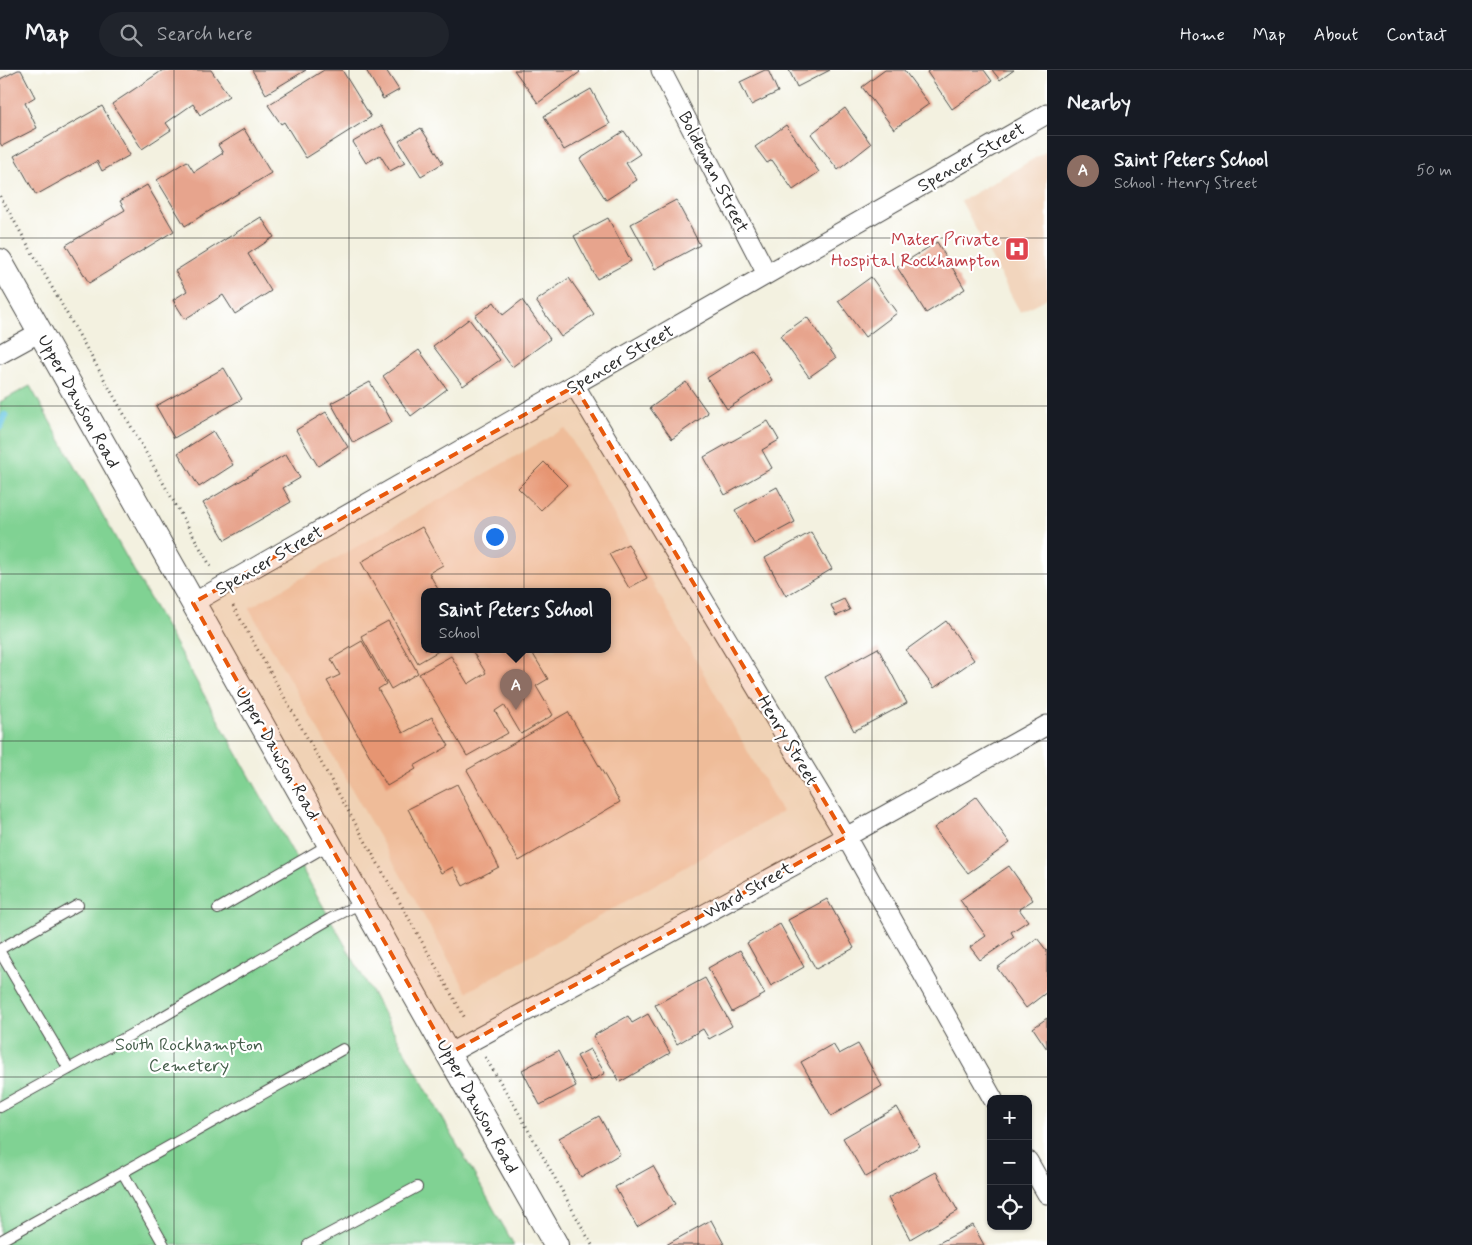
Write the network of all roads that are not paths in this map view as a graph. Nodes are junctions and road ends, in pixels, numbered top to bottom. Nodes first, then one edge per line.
1 (661, 70) edge
2 (1047, 114) edge
3 (0, 261) edge
4 (766, 274) junction
5 (40, 332) junction
6 (0, 354) edge
7 (575, 386) junction
8 (193, 603) junction
9 (1047, 724) edge
10 (846, 837) junction
11 (330, 844) junction
12 (363, 902) junction
13 (78, 905) dead end
14 (218, 909) dead end
15 (0, 950) edge
16 (343, 1049) dead end
17 (448, 1054) junction
18 (69, 1069) junction
19 (991, 1095) edge
20 (0, 1107) edge
21 (1032, 1168) edge
22 (123, 1172) junction
23 (417, 1186) dead end
24 (1047, 1194) edge
25 (0, 1241) edge
26 (164, 1245) edge
27 (308, 1245) edge
28 (556, 1245) edge

1 - 4 street, Boldeman Street
2 - 4 street, Spencer Street
3 - 5 street, Upper Dawson Road
4 - 7 street, Spencer Street
5 - 6 street
5 - 8 street, Upper Dawson Road
7 - 8 street, Spencer Street
7 - 10 street, Henry Street
8 - 11 street, Upper Dawson Road
9 - 10 street, Ward Street
10 - 17 street, Ward Street
10 - 19 street, Henry Street
11 - 12 street, Upper Dawson Road
11 - 14 lane
12 - 17 street, Upper Dawson Road
12 - 18 lane
13 - 15 lane
15 - 18 lane
16 - 22 lane
17 - 28 street, Upper Dawson Road
18 - 20 lane
21 - 24 street
22 - 25 lane
22 - 26 lane
23 - 27 lane

